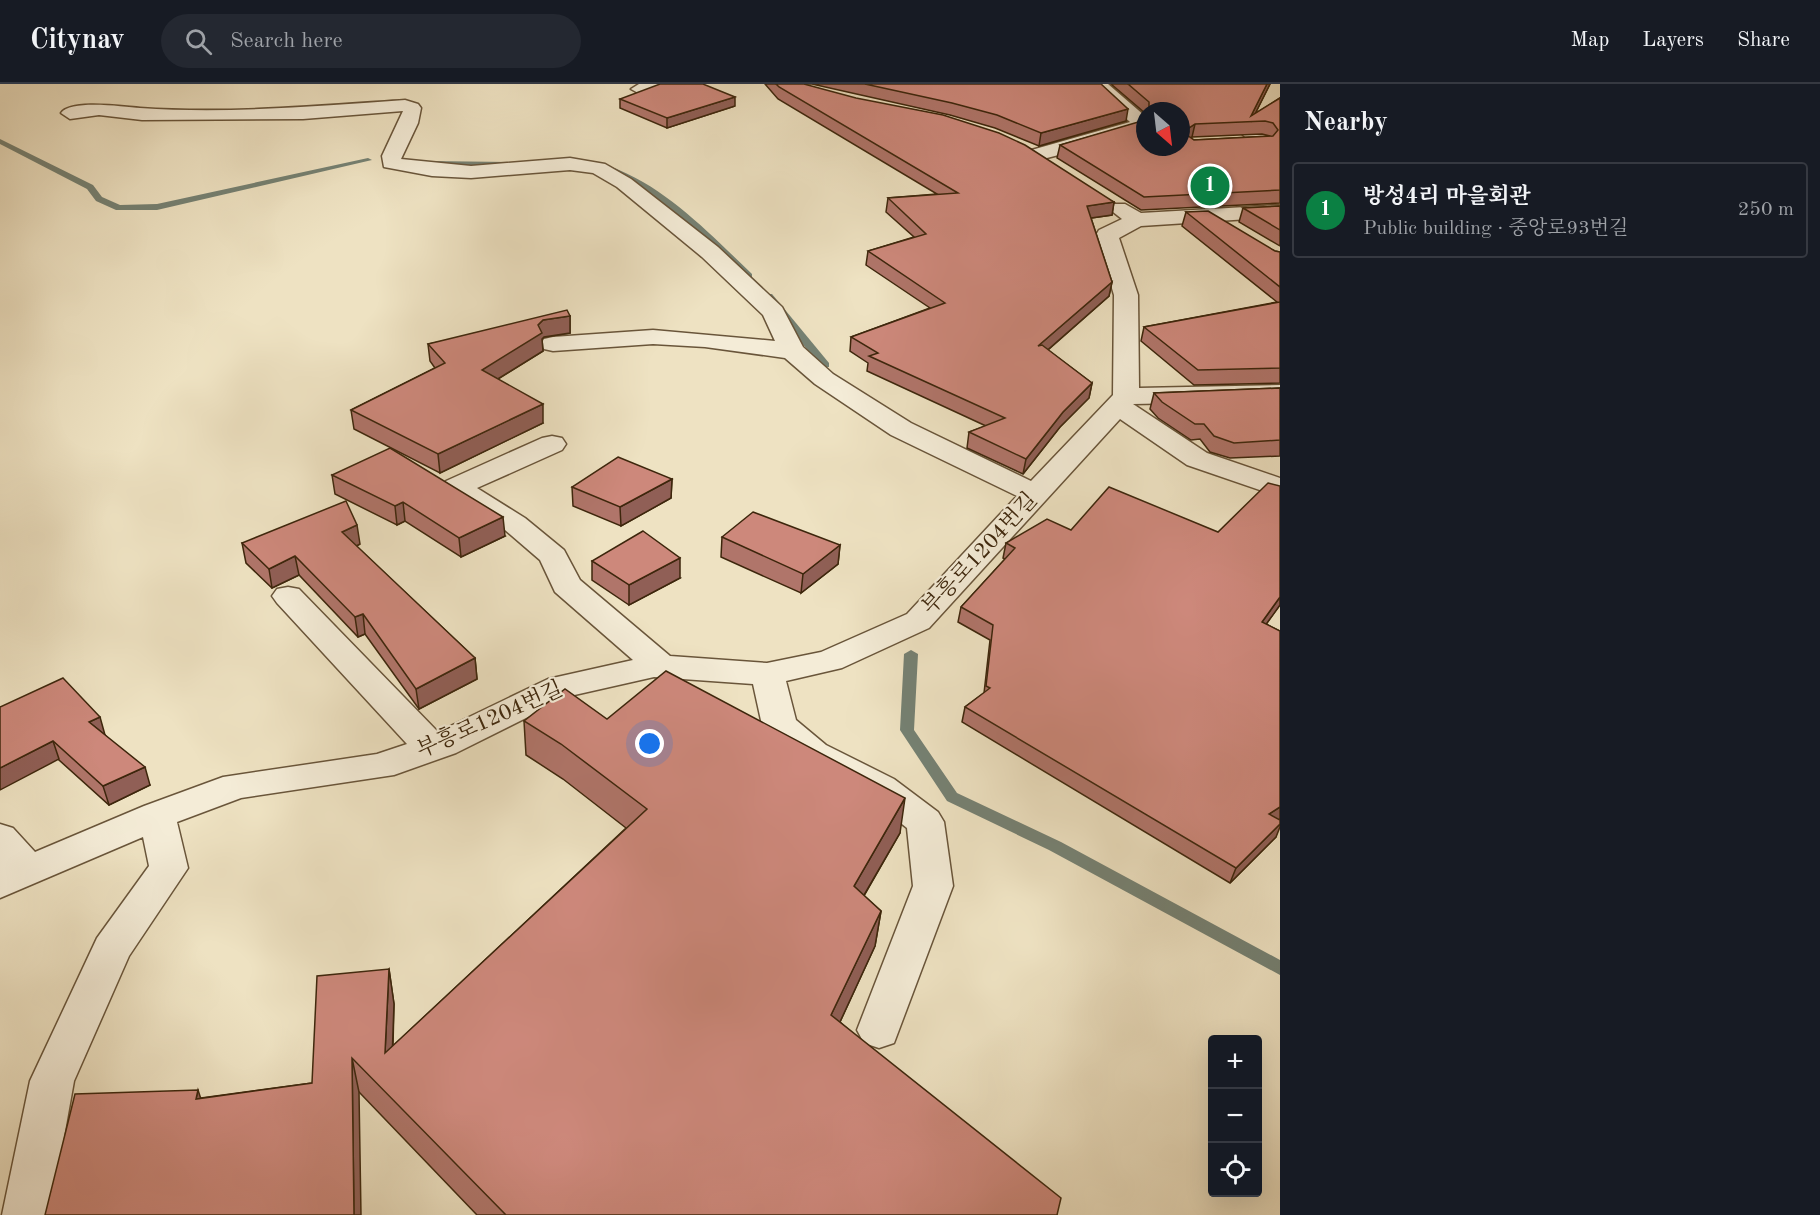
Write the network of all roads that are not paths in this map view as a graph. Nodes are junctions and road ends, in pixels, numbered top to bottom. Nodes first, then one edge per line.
1 (663, 84) edge
2 (1098, 84) edge
3 (640, 89) edge
4 (70, 113) dead end
5 (1250, 138) edge
6 (1280, 159) edge
7 (1052, 166) edge
8 (1097, 195) edge
9 (1280, 212) edge
10 (1211, 216) junction
11 (1137, 220) junction
12 (1241, 234) edge
13 (553, 344) dead end
14 (792, 351) junction
15 (1280, 393) edge
16 (1121, 401) junction
17 (552, 444) dead end
18 (1280, 488) edge
19 (1035, 494) junction
20 (288, 596) dead end
21 (661, 666) junction
22 (767, 674) junction
23 (432, 748) junction
24 (157, 815) junction
25 (0, 838) edge
26 (14, 877) edge
27 (879, 1030) dead end
28 (26, 1215) edge

1 - 3 street
2 - 7 street
4 - 14 street
5 - 6 street
8 - 11 street
9 - 10 street
10 - 11 street
10 - 12 street
11 - 16 street
13 - 14 street
14 - 19 street
15 - 16 street
16 - 18 street
16 - 19 street, 부흥로1204번길
17 - 21 street
19 - 22 street, 부흥로1204번길
20 - 23 street
21 - 22 street, 부흥로1204번길
21 - 23 street, 부흥로1204번길
22 - 27 street
23 - 24 street, 부흥로1204번길
24 - 26 street, 부흥로1204번길
24 - 28 street
25 - 26 street

